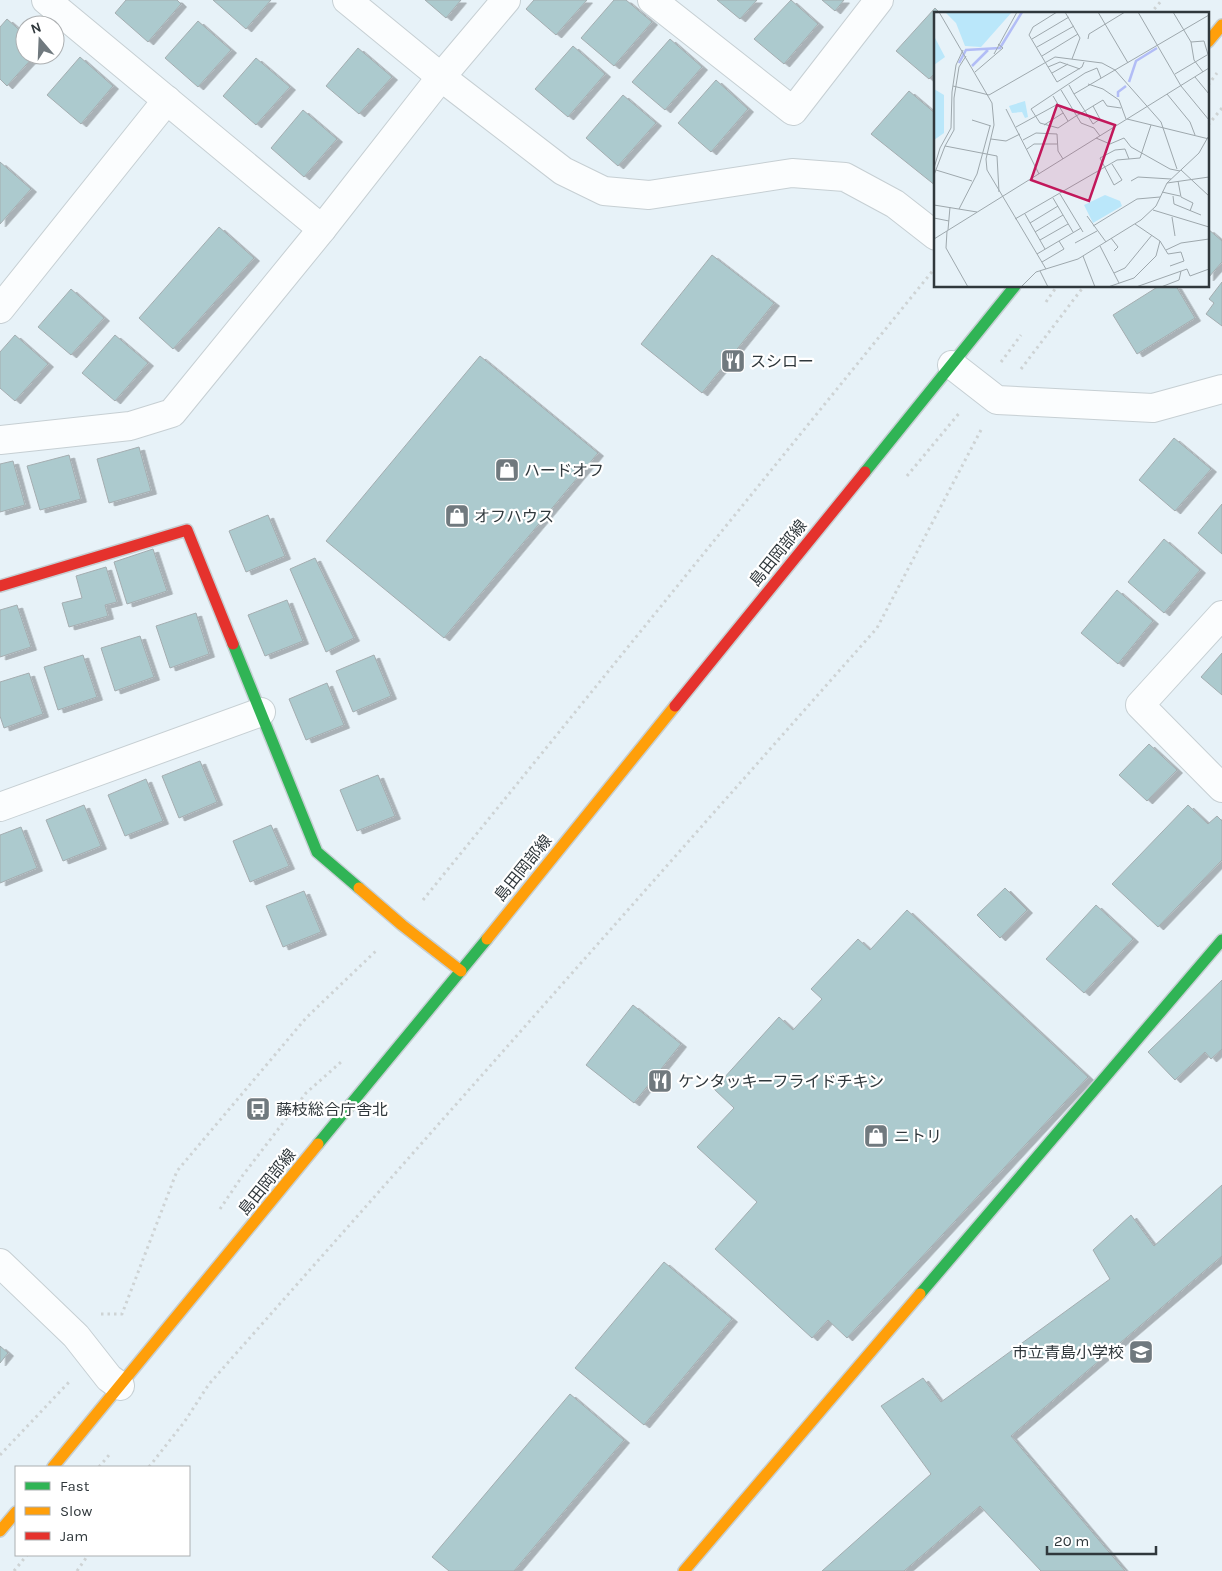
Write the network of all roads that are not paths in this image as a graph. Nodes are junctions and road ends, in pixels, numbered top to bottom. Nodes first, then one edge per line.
1 (46, 0) edge
2 (347, 0) edge
3 (506, 0) edge
4 (652, 0) edge
5 (879, 0) edge
6 (1222, 25) edge
7 (1210, 40) edge
8 (441, 77) junction
9 (167, 100) junction
10 (322, 229) junction
11 (934, 234) edge
12 (1008, 289) edge
13 (0, 309) edge
14 (952, 365) junction
15 (1222, 389) edge
16 (0, 440) edge
17 (0, 586) edge
18 (1222, 615) edge
19 (261, 712) junction
20 (1222, 788) edge
21 (0, 808) edge
22 (1222, 940) edge
23 (461, 971) junction
24 (0, 1263) edge
25 (120, 1386) junction
26 (54, 1466) edge
27 (15, 1513) edge
28 (0, 1531) edge
29 (684, 1571) edge

1 - 9 street
2 - 8 street
3 - 8 street
4 - 5 street
6 - 7 main road
8 - 10 street
8 - 11 street
9 - 10 street
9 - 13 street
10 - 16 street
12 - 14 main road, 島田岡部線
14 - 15 street
14 - 23 main road, 島田岡部線
17 - 19 main road
18 - 20 street
19 - 21 street
19 - 23 main road
22 - 29 main road
23 - 25 main road, 島田岡部線
24 - 25 street
25 - 26 main road, 島田岡部線
27 - 28 main road

